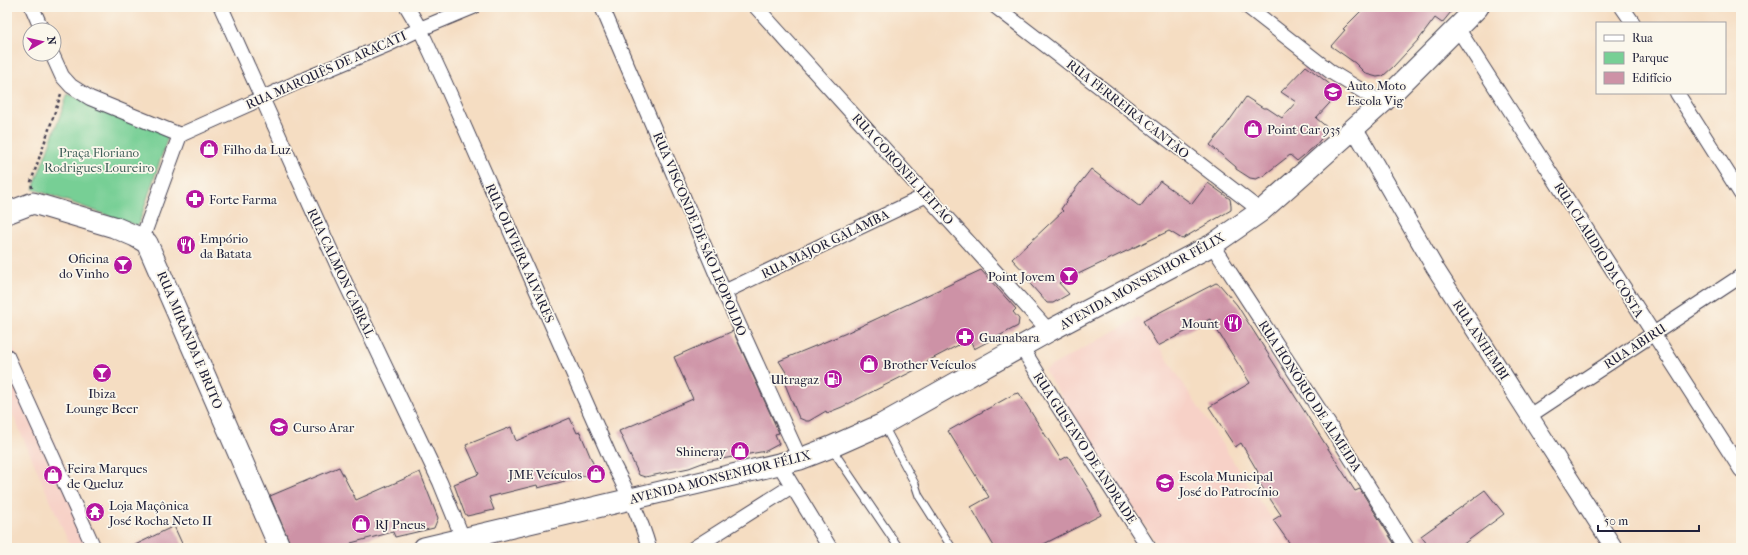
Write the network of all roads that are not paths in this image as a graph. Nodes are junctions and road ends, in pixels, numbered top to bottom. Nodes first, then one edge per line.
1 (32, 7) edge
2 (221, 7) edge
3 (407, 7) edge
4 (473, 7) edge
5 (602, 7) edge
6 (756, 7) edge
7 (996, 7) edge
8 (1248, 7) edge
9 (1478, 7) edge
10 (1622, 7) edge
11 (39, 22) edge
12 (1631, 22) edge
13 (1458, 28) junction
14 (420, 29) junction
15 (56, 62) edge
16 (1678, 94) edge
17 (261, 99) junction
18 (1382, 103) junction
19 (1352, 130) junction
20 (180, 135) junction
21 (1741, 194) edge
22 (927, 195) junction
23 (1261, 211) junction
24 (7, 213) edge
25 (142, 239) junction
26 (1212, 245) junction
27 (1741, 276) edge
28 (724, 292) junction
29 (1050, 331) junction
30 (1652, 334) junction
31 (1022, 348) junction
32 (7, 356) edge
33 (1529, 416) junction
34 (883, 424) junction
35 (831, 447) junction
36 (800, 459) junction
37 (779, 464) junction
38 (1741, 470) edge
39 (792, 486) junction
40 (632, 500) junction
41 (465, 543) edge
42 (279, 546) edge
43 (94, 548) edge
44 (424, 548) edge
45 (649, 548) edge
46 (694, 548) edge
47 (830, 548) edge
48 (899, 548) edge
49 (952, 548) edge
50 (1149, 548) edge
51 (1407, 548) edge
52 (1614, 548) edge

1 - 11 street
2 - 17 street, RUA CALMON CABRAL
3 - 14 street, RUA OLIVEIRA ALVARES
4 - 14 street, RUA MARQUÊS DE ARACATI
5 - 28 street, RUA VISCONDE DE SÃO LEOPOLDO
6 - 22 street, RUA CORONEL LEITÃO
7 - 23 street, RUA FERREIRA CANTÃO
8 - 18 street
9 - 13 main road, AVENIDA MONSENHOR FÉLIX
10 - 12 street
13 - 18 main road, AVENIDA MONSENHOR FÉLIX
13 - 30 street, RUA CLAUDIO DA COSTA
14 - 17 street, RUA MARQUÊS DE ARACATI
14 - 40 street, RUA OLIVEIRA ALVARES
15 - 20 street
16 - 21 street
17 - 20 street, RUA MARQUÊS DE ARACATI
17 - 41 street, RUA CALMON CABRAL
18 - 19 main road, AVENIDA MONSENHOR FÉLIX
19 - 23 main road, AVENIDA MONSENHOR FÉLIX
19 - 33 street, RUA ANHEMBI
20 - 25 street
22 - 28 street, RUA MAJOR GALAMBA
22 - 29 street, RUA CORONEL LEITÃO
23 - 26 main road, AVENIDA MONSENHOR FÉLIX
24 - 25 main road, RUA MIRANDA E BRITO
25 - 42 main road, RUA MIRANDA E BRITO
26 - 29 main road, AVENIDA MONSENHOR FÉLIX
26 - 51 street, RUA HONÓRIO DE ALMEIDA
27 - 30 street, RUA ABIRU
28 - 36 street, RUA VISCONDE DE SÃO LEOPOLDO
29 - 31 main road, AVENIDA MONSENHOR FÉLIX
30 - 33 street, RUA ABIRU
30 - 38 street, RUA CLAUDIO DA COSTA
31 - 34 main road, AVENIDA MONSENHOR FÉLIX
31 - 50 street, RUA GUSTAVO DE ANDRADE
32 - 43 street
33 - 52 street, RUA ANHEMBI
34 - 35 main road, AVENIDA MONSENHOR FÉLIX
34 - 49 lane
35 - 36 main road, AVENIDA MONSENHOR FÉLIX
35 - 48 lane
36 - 37 main road, AVENIDA MONSENHOR FÉLIX
37 - 39 street
37 - 40 main road, AVENIDA MONSENHOR FÉLIX
39 - 46 street
39 - 47 street
40 - 41 main road, AVENIDA MONSENHOR FÉLIX
40 - 45 street, RUA OLIVEIRA ALVARES
41 - 44 main road, AVENIDA MONSENHOR FÉLIX

